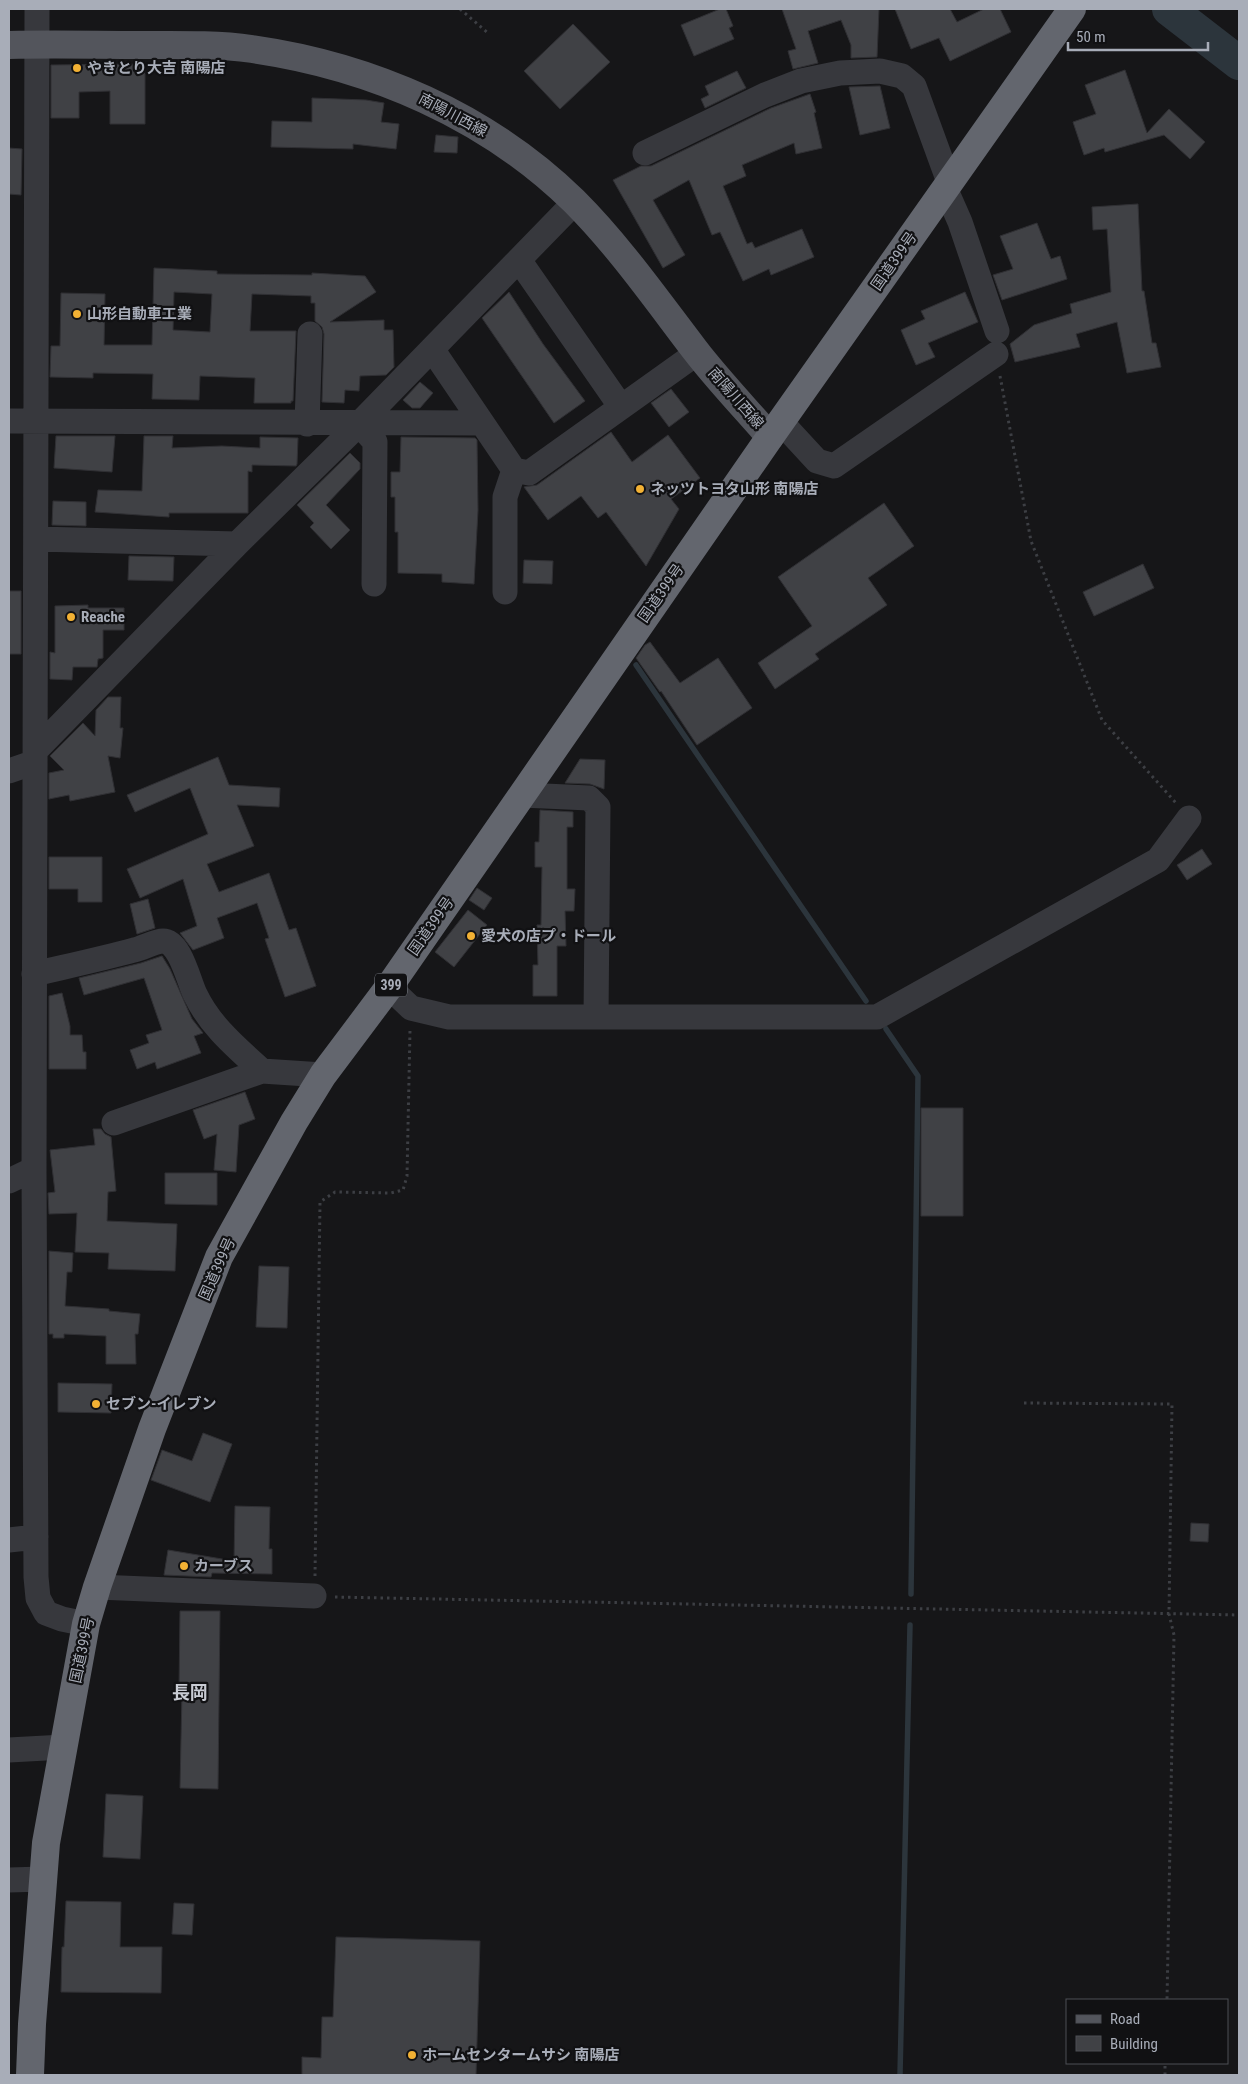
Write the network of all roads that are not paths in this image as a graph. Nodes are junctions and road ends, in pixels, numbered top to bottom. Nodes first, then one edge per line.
1 (37, 9) edge
2 (1066, 18) edge
3 (9, 45) edge
4 (38, 45) junction
5 (645, 153) dead end
6 (947, 185) junction
7 (575, 202) junction
8 (519, 260) junction
9 (310, 334) dead end
10 (432, 349) junction
11 (697, 353) junction
12 (621, 407) junction
13 (9, 421) edge
14 (36, 421) junction
15 (306, 424) junction
16 (359, 424) junction
17 (481, 424) junction
18 (775, 429) junction
19 (514, 470) junction
20 (36, 539) junction
21 (237, 544) junction
22 (374, 584) dead end
23 (504, 592) dead end
24 (36, 756) junction
25 (9, 771) edge
26 (522, 795) junction
27 (1189, 818) road end
28 (34, 974) junction
29 (389, 987) junction
30 (596, 1017) junction
31 (262, 1071) junction
32 (323, 1075) junction
33 (114, 1123) dead end
34 (34, 1169) junction
35 (9, 1181) edge
36 (36, 1537) junction
37 (9, 1540) edge
38 (97, 1587) junction
39 (314, 1596) road end
40 (86, 1624) junction
41 (64, 1747) junction
42 (9, 1750) edge
43 (43, 1879) junction
44 (9, 1880) edge
45 (30, 2075) edge

1 - 4 street
2 - 6 highway, 国道399号 / 399
3 - 4 main road, 南陽川西線
4 - 7 main road, 南陽川西線
4 - 14 street
5 - 6 street
6 - 18 highway, 国道399号 / 399
6 - 18 street
7 - 8 street
7 - 11 main road, 南陽川西線
8 - 10 street
8 - 12 street
9 - 15 street
10 - 16 street
10 - 17 street
11 - 12 street
11 - 18 main road, 南陽川西線
12 - 19 street
13 - 14 street
14 - 15 street
14 - 20 street
15 - 16 street
16 - 17 street
16 - 21 street
16 - 22 street
17 - 19 street
18 - 26 highway, 国道399号 / 399
19 - 23 street
20 - 21 street
20 - 24 street
21 - 24 street
24 - 25 street
24 - 28 street
26 - 29 highway, 国道399号 / 399
26 - 30 street
27 - 30 street
28 - 31 street
28 - 34 street
29 - 30 street
29 - 32 highway, 国道399号 / 399
31 - 32 street
31 - 33 street
32 - 38 highway, 国道399号 / 399
34 - 35 street
34 - 36 street
36 - 37 street
36 - 40 street
38 - 39 street
38 - 40 highway, 国道399号 / 399
40 - 41 highway, 国道399号 / 399
41 - 42 street
41 - 43 highway, 国道399号 / 399
43 - 44 street
43 - 45 highway, 国道399号 / 399

